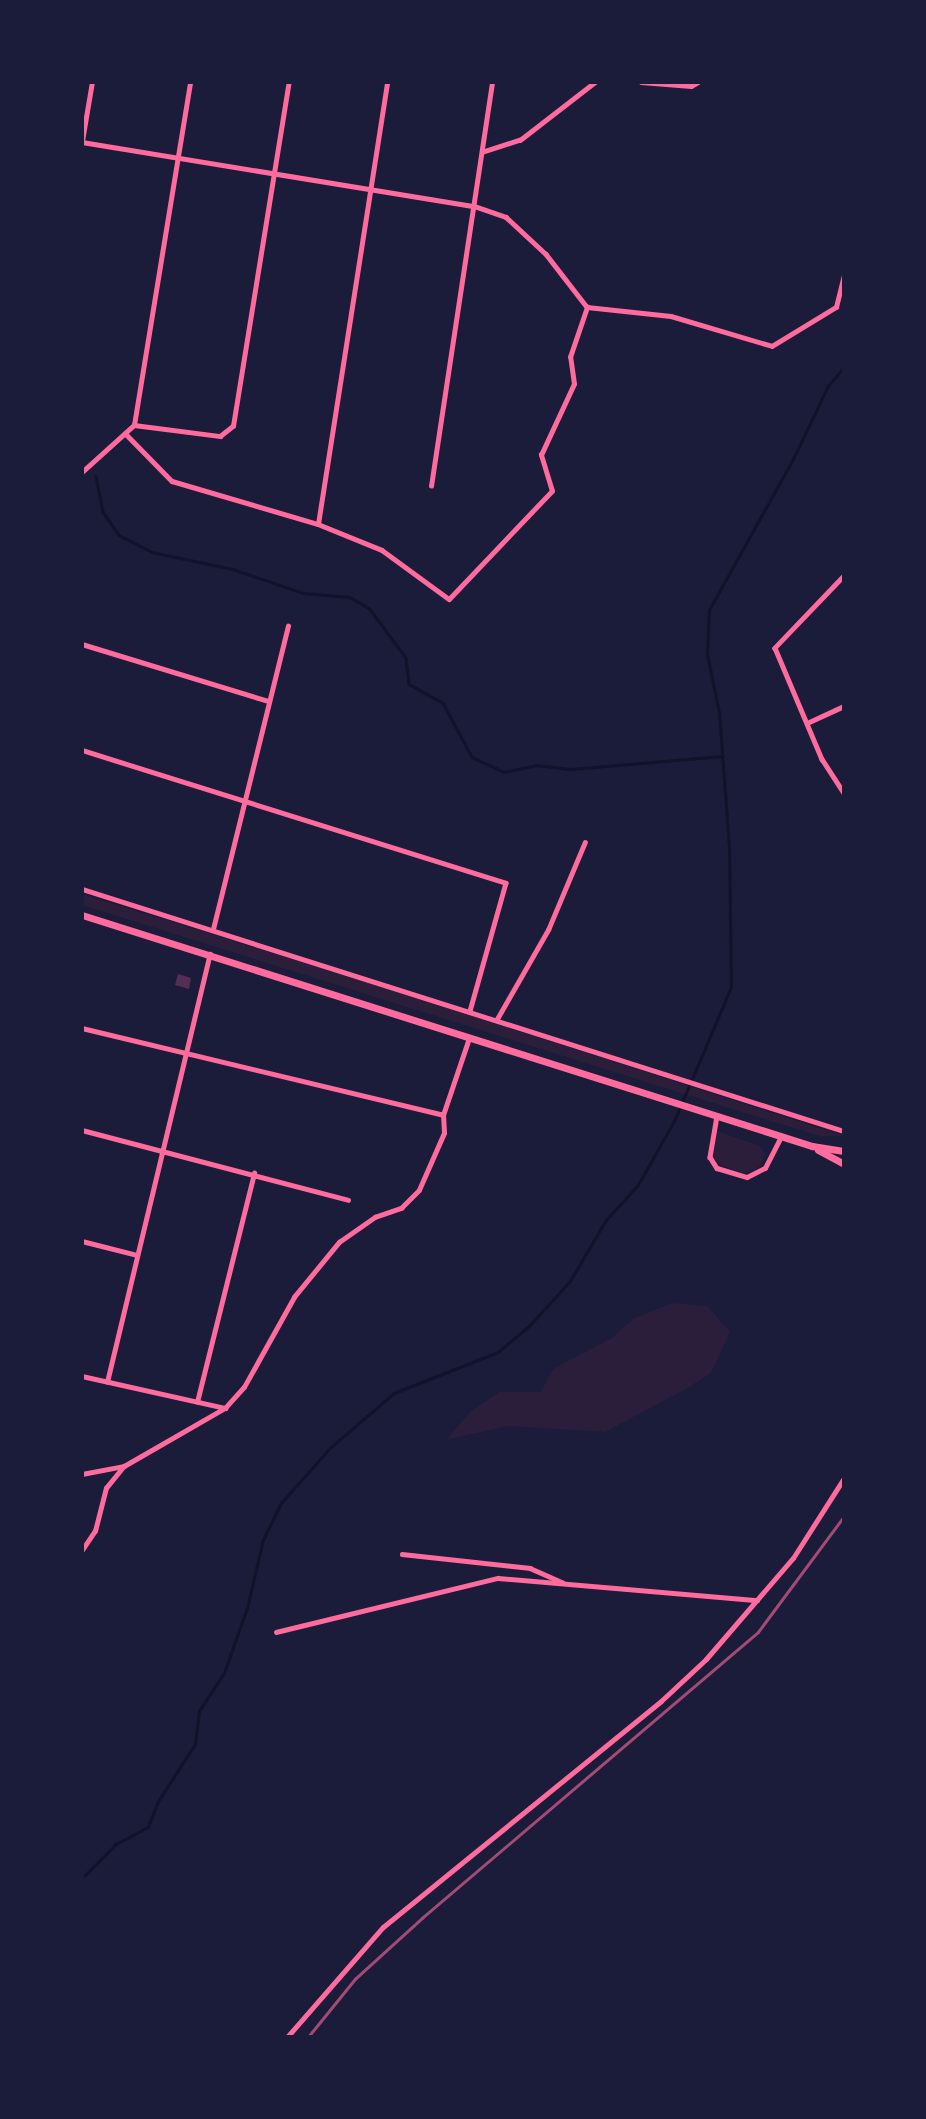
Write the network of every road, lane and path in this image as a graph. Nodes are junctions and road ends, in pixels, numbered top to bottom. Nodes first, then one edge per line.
1 (92, 82) edge
2 (190, 82) edge
3 (289, 82) edge
4 (387, 82) edge
5 (492, 82) edge
6 (595, 82) edge
7 (641, 82) edge
8 (698, 82) edge
9 (82, 142) edge
10 (482, 152) junction
11 (177, 158) junction
12 (274, 174) junction
13 (371, 190) junction
14 (474, 206) junction
15 (844, 274) edge
16 (587, 306) junction
17 (134, 425) junction
18 (125, 433) junction
19 (82, 472) edge
20 (431, 486) dead end
21 (318, 524) junction
22 (844, 576) edge
23 (288, 626) dead end
24 (82, 644) edge
25 (269, 701) junction
26 (844, 706) edge
27 (807, 723) junction
28 (82, 750) edge
29 (844, 793) edge
30 (245, 803) junction
31 (585, 842) dead end
32 (82, 889) edge
33 (82, 915) edge
34 (213, 929) junction
35 (211, 953) junction
36 (470, 1011) junction
37 (497, 1019) junction
38 (82, 1028) edge
39 (469, 1037) junction
40 (185, 1052) junction
41 (443, 1115) junction
42 (717, 1116) junction
43 (82, 1130) edge
44 (844, 1131) edge
45 (782, 1136) junction
46 (812, 1146) junction
47 (162, 1148) junction
48 (844, 1151) edge
49 (844, 1164) edge
50 (254, 1172) junction
51 (348, 1200) dead end
52 (82, 1241) edge
53 (137, 1255) junction
54 (82, 1376) edge
55 (107, 1382) junction
56 (197, 1402) junction
57 (225, 1408) junction
58 (124, 1466) junction
59 (82, 1474) edge
60 (844, 1478) edge
61 (82, 1550) edge
62 (402, 1554) dead end
63 (567, 1585) junction
64 (758, 1600) junction
65 (276, 1632) dead end
66 (287, 2037) edge

1 - 9 street
2 - 11 street
3 - 12 street
4 - 13 street
5 - 10 street
6 - 10 street
7 - 8 street
9 - 11 street
10 - 14 street
11 - 12 street
11 - 17 street
12 - 13 street
12 - 17 street
13 - 14 street
13 - 21 street
14 - 16 street
14 - 20 street
15 - 16 street
16 - 21 street
17 - 18 street
18 - 19 street
18 - 21 street
22 - 27 street
23 - 25 street
24 - 25 street
25 - 30 street
26 - 27 street
27 - 29 street
28 - 30 street
30 - 34 street
30 - 36 street
31 - 37 street
32 - 34 street
33 - 35 main road
34 - 36 street
35 - 39 main road
35 - 40 street
36 - 37 street
37 - 44 street
38 - 40 street
39 - 41 street
39 - 42 main road
40 - 41 street
40 - 47 street
41 - 57 street
42 - 45 main road
42 - 45 street
43 - 47 street
45 - 46 main road
46 - 48 main road
46 - 49 main road
47 - 50 street
47 - 53 street
50 - 51 street
50 - 56 street
52 - 53 street
53 - 55 street
54 - 55 street
55 - 56 street
56 - 57 street
57 - 58 street
58 - 59 street
58 - 61 street
60 - 64 street
62 - 63 street
63 - 64 street
63 - 65 street
64 - 66 street

